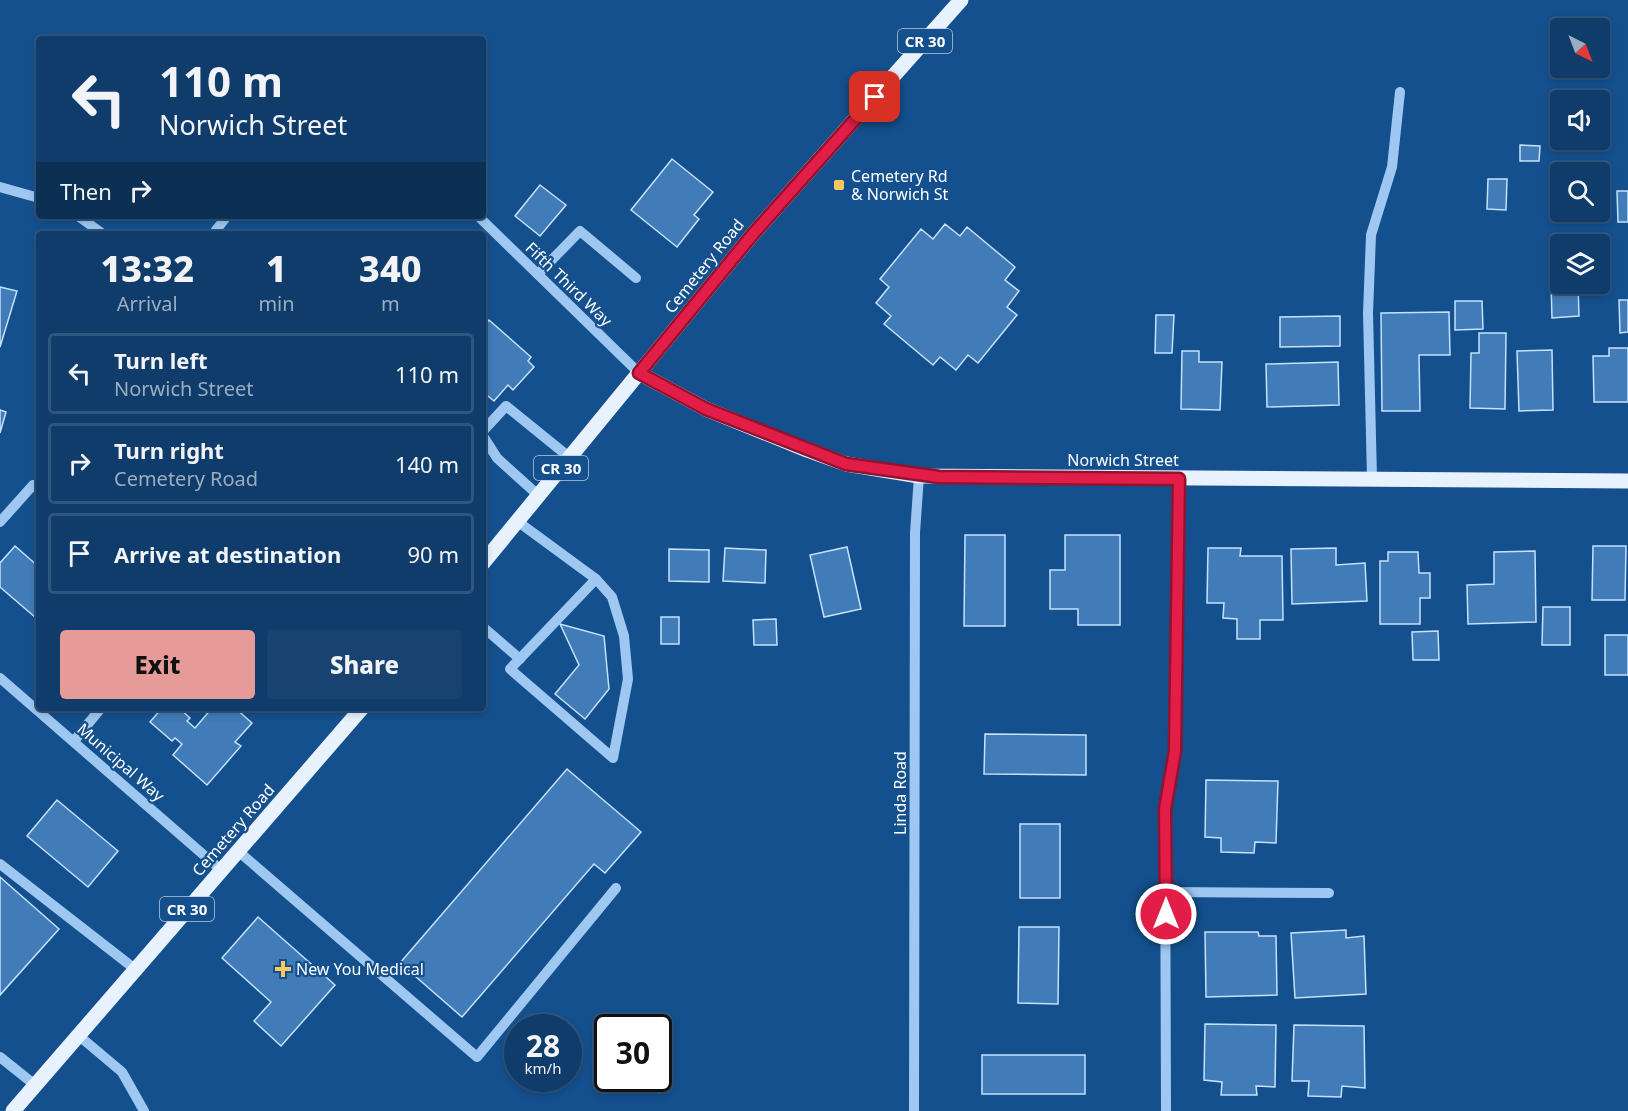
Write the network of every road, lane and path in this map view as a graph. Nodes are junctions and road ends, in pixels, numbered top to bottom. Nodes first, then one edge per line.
1 (961, 0) edge
2 (1400, 92) dead end
3 (0, 187) edge
4 (36, 197) edge
5 (82, 219) edge
6 (481, 219) edge
7 (99, 231) edge
8 (538, 274) junction
9 (636, 278) dead end
10 (639, 373) junction
11 (486, 429) edge
12 (486, 438) edge
13 (569, 457) junction
14 (919, 476) junction
15 (1372, 478) junction
16 (1179, 479) junction
17 (1628, 481) edge
18 (36, 488) edge
19 (538, 495) junction
20 (517, 521) junction
21 (0, 522) edge
22 (486, 559) edge
23 (596, 579) junction
24 (486, 630) edge
25 (520, 659) junction
26 (0, 678) edge
27 (36, 709) edge
28 (39, 711) edge
29 (99, 711) edge
30 (359, 711) edge
31 (74, 741) junction
32 (238, 851) junction
33 (0, 864) edge
34 (221, 870) junction
35 (616, 888) dead end
36 (1166, 892) junction
37 (1329, 893) dead end
38 (135, 969) junction
39 (78, 1035) junction
40 (0, 1058) edge
41 (35, 1085) junction
42 (13, 1111) edge
43 (144, 1111) edge
44 (914, 1111) edge
45 (1166, 1111) edge

1 - 10 main road, Cemetery Road / CR 30
2 - 15 street
3 - 4 street
5 - 7 street
6 - 8 street, Fifth Third Way
8 - 9 street
8 - 10 street, Fifth Third Way
10 - 13 main road, Cemetery Road / CR 30
10 - 14 main road, Norwich Street
11 - 13 street
12 - 19 street
13 - 19 main road, Cemetery Road / CR 30
14 - 16 main road, Norwich Street
14 - 44 street, Linda Road
15 - 16 main road, Norwich Street
15 - 17 main road, Norwich Street
16 - 36 street
18 - 21 street
19 - 20 main road, Cemetery Road / CR 30
20 - 22 main road, Cemetery Road / CR 30
20 - 23 street
23 - 25 street
23 - 25 street
24 - 25 street
26 - 27 street, Municipal Way
28 - 31 street, Municipal Way
29 - 31 street
30 - 32 main road, Cemetery Road / CR 30
31 - 34 street, Municipal Way
32 - 34 main road, Cemetery Road / CR 30
32 - 35 street
33 - 38 street
34 - 38 main road, Cemetery Road / CR 30
36 - 37 street
36 - 45 street
38 - 39 main road, Cemetery Road / CR 30
39 - 41 main road, Cemetery Road / CR 30
39 - 43 street
40 - 41 street
41 - 42 main road, Cemetery Road / CR 30

